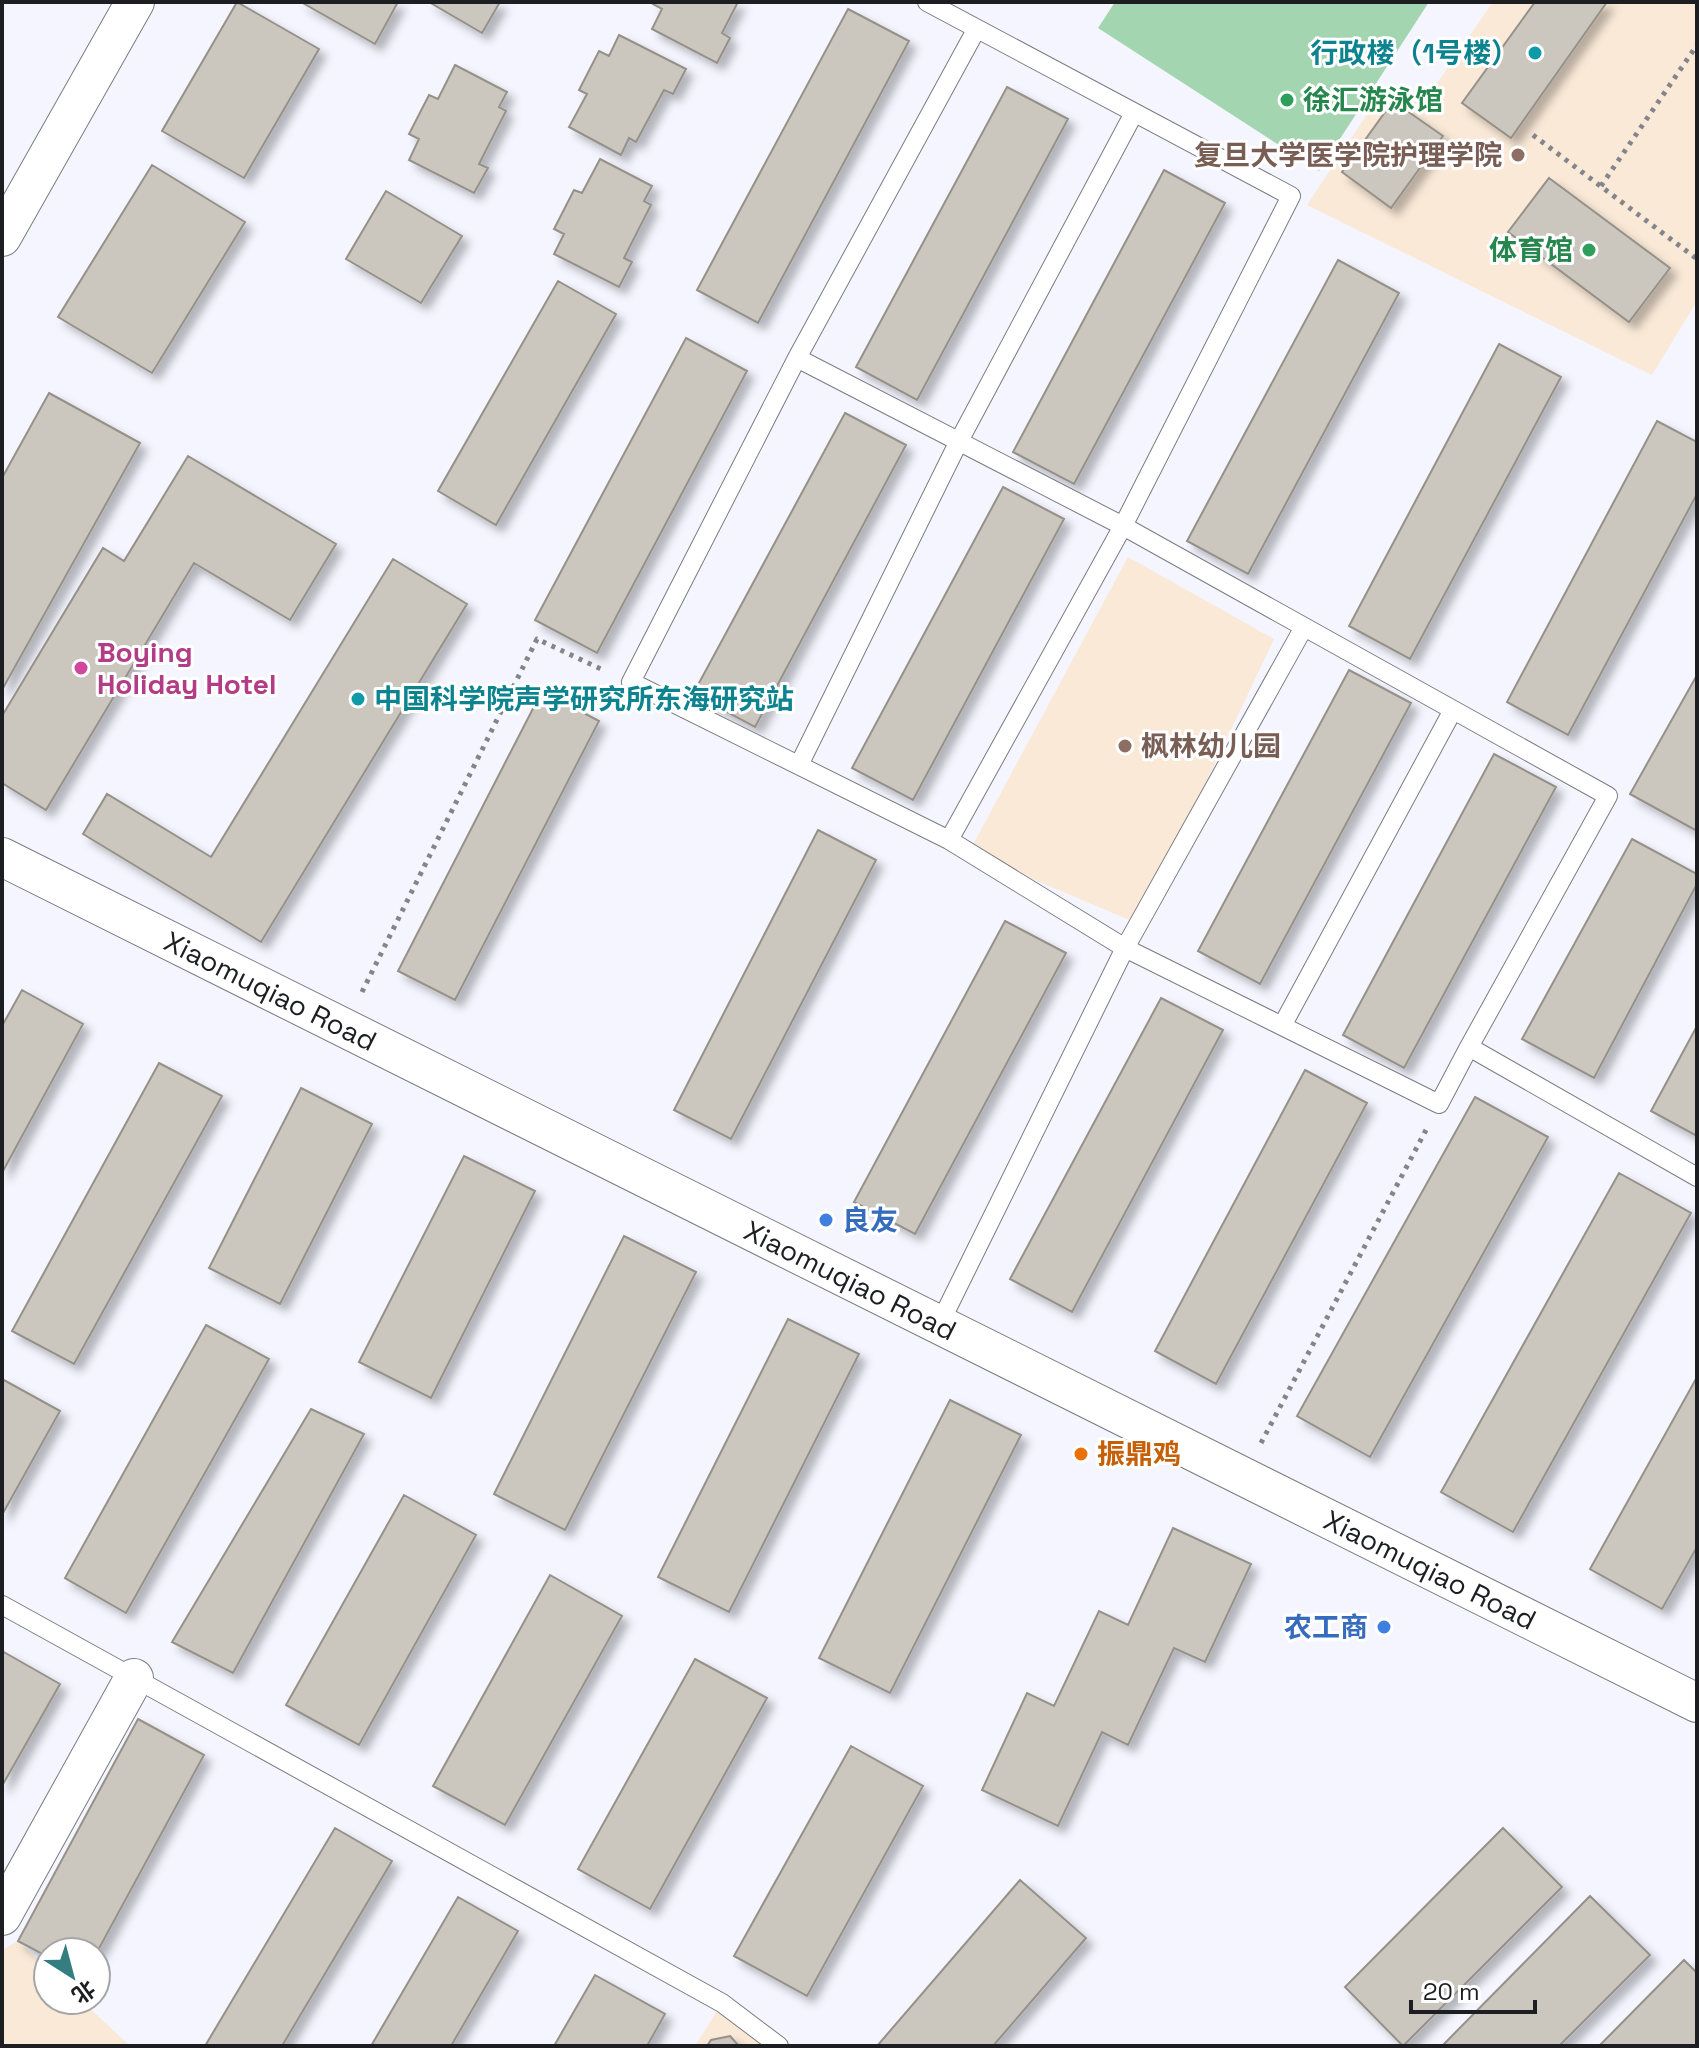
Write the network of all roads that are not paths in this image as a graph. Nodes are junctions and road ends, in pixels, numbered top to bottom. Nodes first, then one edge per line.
1 (135, 2) edge
2 (927, 2) edge
3 (976, 30) junction
4 (1134, 113) junction
5 (2, 237) edge
6 (797, 358) junction
7 (959, 441) junction
8 (1123, 526) junction
9 (1304, 627) junction
10 (1453, 710) junction
11 (799, 765) junction
12 (949, 840) junction
13 (2, 857) edge
14 (1125, 948) junction
15 (1282, 1026) junction
16 (1469, 1047) junction
17 (1697, 1177) edge
18 (939, 1325) junction
19 (2, 1605) edge
20 (134, 1678) junction
21 (1697, 1703) edge
22 (2, 1916) edge
23 (779, 2046) edge

1 - 5 street
2 - 3 lane
3 - 4 lane
3 - 6 lane
4 - 7 lane
4 - 8 lane
6 - 7 lane
6 - 11 lane
7 - 8 lane
7 - 11 lane
8 - 9 lane
8 - 12 lane
9 - 10 lane
9 - 14 lane
10 - 15 lane
10 - 16 lane
11 - 12 lane
12 - 14 lane
13 - 18 street, Xiaomuqiao Road
14 - 15 lane
14 - 18 lane
15 - 16 lane
16 - 17 lane
18 - 21 street, Xiaomuqiao Road
19 - 20 lane
20 - 22 street
20 - 23 lane

